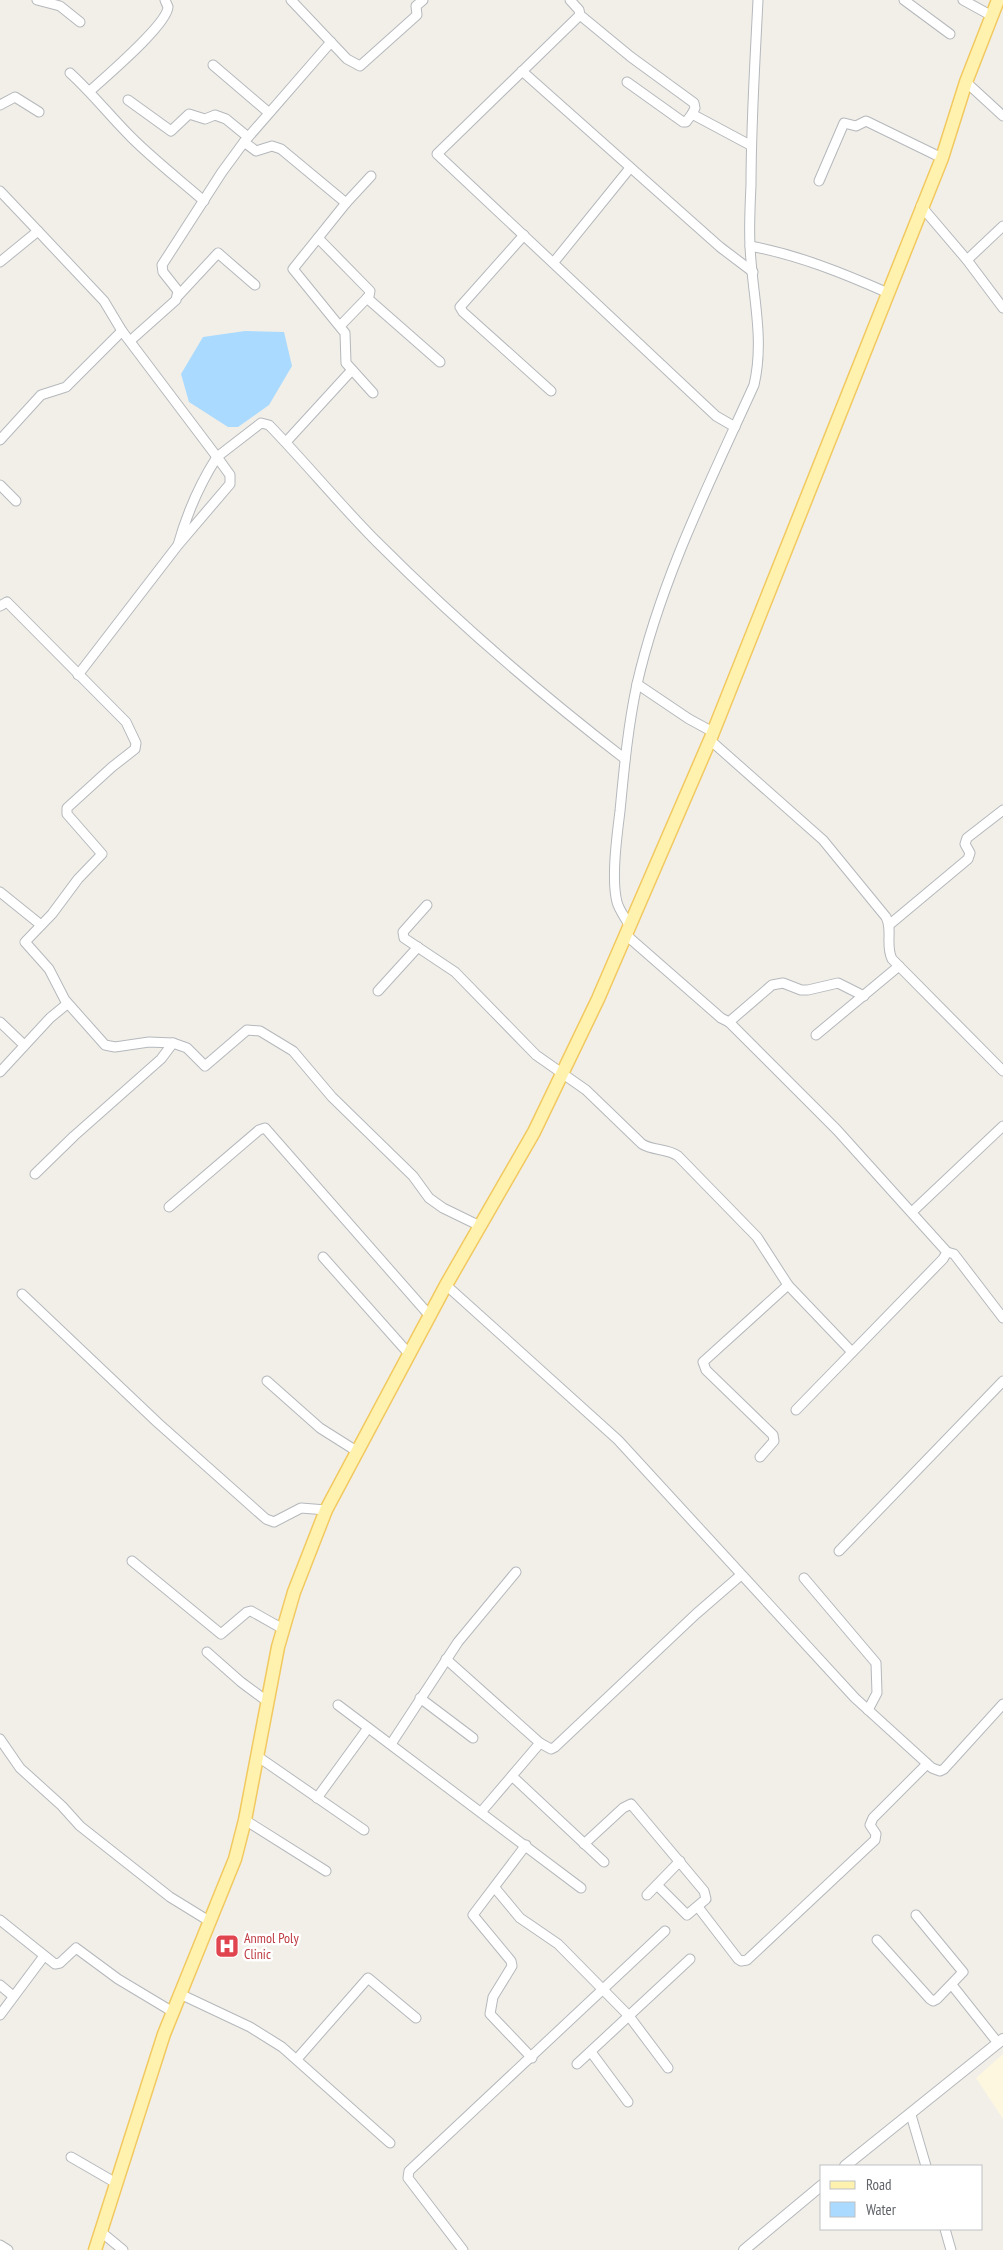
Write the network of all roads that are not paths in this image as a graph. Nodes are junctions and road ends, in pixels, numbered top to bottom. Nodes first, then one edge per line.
1 (37, 0) edge
2 (165, 0) edge
3 (291, 0) edge
4 (423, 0) edge
5 (570, 0) edge
6 (758, 0) edge
7 (904, 0) edge
8 (963, 0) edge
9 (998, 0) edge
10 (580, 15) junction
11 (992, 16) junction
12 (80, 22) dead end
13 (950, 34) dead end
14 (331, 42) junction
15 (213, 65) dead end
16 (522, 71) junction
17 (70, 73) dead end
18 (627, 82) dead end
19 (966, 82) junction
20 (90, 91) junction
21 (128, 100) dead end
22 (0, 105) edge
23 (40, 112) dead end
24 (268, 112) junction
25 (692, 114) junction
26 (1003, 116) edge
27 (246, 140) junction
28 (750, 145) junction
29 (942, 158) junction
30 (630, 168) junction
31 (371, 176) dead end
32 (819, 181) dead end
33 (0, 190) edge
34 (204, 201) junction
35 (346, 203) junction
36 (921, 206) junction
37 (1003, 226) edge
38 (38, 231) junction
39 (524, 235) junction
40 (318, 238) junction
41 (750, 246) junction
42 (967, 260) junction
43 (0, 262) edge
44 (554, 262) junction
45 (753, 272) junction
46 (255, 285) dead end
47 (888, 293) junction
48 (178, 296) junction
49 (367, 298) junction
50 (1003, 308) edge
51 (340, 326) junction
52 (122, 330) junction
53 (130, 340) junction
54 (440, 362) dead end
55 (351, 371) junction
56 (551, 392) dead end
57 (373, 393) dead end
58 (735, 428) junction
59 (2, 435) edge
60 (286, 442) junction
61 (217, 457) junction
62 (0, 485) edge
63 (16, 501) dead end
64 (178, 545) junction
65 (0, 606) edge
66 (78, 675) junction
67 (638, 684) junction
68 (712, 736) junction
69 (625, 759) junction
70 (1002, 812) edge
71 (0, 892) edge
72 (427, 905) dead end
73 (41, 925) junction
74 (889, 925) junction
75 (627, 929) junction
76 (418, 947) junction
77 (899, 966) junction
78 (378, 991) dead end
79 (864, 996) junction
80 (67, 1004) junction
81 (0, 1022) edge
82 (729, 1022) junction
83 (816, 1035) dead end
84 (173, 1043) junction
85 (24, 1045) junction
86 (1003, 1071) edge
87 (0, 1072) edge
88 (562, 1074) junction
89 (1003, 1126) edge
90 (34, 1174) dead end
91 (169, 1207) dead end
92 (912, 1212) junction
93 (480, 1226) junction
94 (947, 1252) junction
95 (323, 1257) dead end
96 (446, 1285) junction
97 (788, 1285) junction
98 (22, 1294) dead end
99 (430, 1316) junction
100 (1003, 1318) edge
101 (852, 1352) junction
102 (410, 1355) junction
103 (267, 1381) dead end
104 (1003, 1381) edge
105 (796, 1410) dead end
106 (358, 1452) junction
107 (760, 1457) dead end
108 (326, 1510) junction
109 (839, 1551) dead end
110 (132, 1561) dead end
111 (516, 1572) dead end
112 (741, 1574) junction
113 (804, 1578) dead end
114 (283, 1629) junction
115 (207, 1652) dead end
116 (446, 1659) junction
117 (420, 1698) junction
118 (268, 1702) junction
119 (1003, 1704) edge
120 (338, 1705) dead end
121 (868, 1710) junction
122 (368, 1728) junction
123 (473, 1738) dead end
124 (0, 1739) edge
125 (540, 1743) junction
126 (390, 1744) junction
127 (257, 1756) junction
128 (927, 1764) junction
129 (512, 1776) junction
130 (318, 1798) junction
131 (482, 1811) junction
132 (245, 1820) junction
133 (364, 1830) dead end
134 (584, 1844) junction
135 (526, 1845) junction
136 (604, 1862) dead end
137 (680, 1862) junction
138 (326, 1871) dead end
139 (657, 1885) junction
140 (495, 1888) junction
141 (581, 1888) dead end
142 (647, 1895) dead end
143 (698, 1907) junction
144 (916, 1915) dead end
145 (0, 1920) edge
146 (209, 1921) junction
147 (665, 1931) dead end
148 (877, 1940) dead end
149 (44, 1956) junction
150 (690, 1959) dead end
151 (0, 1985) edge
152 (952, 1985) junction
153 (604, 1990) junction
154 (180, 1994) junction
155 (14, 1996) junction
156 (173, 2012) junction
157 (0, 2015) edge
158 (629, 2016) junction
159 (416, 2018) dead end
160 (1001, 2041) edge
161 (591, 2052) junction
162 (532, 2058) junction
163 (297, 2059) junction
164 (577, 2064) dead end
165 (668, 2068) dead end
166 (628, 2102) dead end
167 (911, 2115) junction
168 (390, 2143) dead end
169 (71, 2157) dead end
170 (846, 2165) edge
171 (926, 2165) edge
172 (116, 2183) junction
173 (820, 2187) edge
174 (945, 2230) edge
175 (100, 2231) junction
176 (0, 2245) edge
177 (8, 2250) edge
178 (95, 2250) edge
179 (123, 2250) edge
180 (463, 2250) edge
181 (744, 2250) edge
182 (951, 2250) edge

1 - 12 street
2 - 20 street
3 - 14 street
4 - 14 street
5 - 10 street
6 - 28 street
7 - 13 street
8 - 11 street
9 - 11 main road
10 - 16 street
10 - 25 street
11 - 19 main road
14 - 24 street
15 - 24 street
16 - 30 street
16 - 39 street
17 - 20 street
18 - 25 street
19 - 26 street
19 - 29 main road
20 - 34 street
21 - 27 street
22 - 23 street
24 - 27 street
25 - 28 street
27 - 34 street
27 - 35 street
28 - 41 street
29 - 32 street
29 - 36 main road
30 - 44 street
30 - 45 street
31 - 35 street
33 - 38 street
34 - 48 street
35 - 40 street
36 - 42 street
36 - 47 main road
37 - 42 street
38 - 43 street
38 - 52 street
39 - 44 street
39 - 56 street
40 - 49 street
40 - 51 street
41 - 45 street
41 - 47 street
42 - 50 street
44 - 58 street
45 - 58 street
46 - 48 street
47 - 68 main road
48 - 53 street
49 - 51 street
49 - 54 street
51 - 55 street
52 - 53 street
52 - 59 street
53 - 61 street
55 - 57 street
55 - 60 street
58 - 67 street
60 - 61 street
60 - 69 street
61 - 64 street
61 - 64 street
62 - 63 street
64 - 66 street
65 - 66 street
66 - 73 street
67 - 68 street
67 - 69 street
68 - 74 street
68 - 75 main road
69 - 75 street
70 - 74 street
71 - 73 street
72 - 76 street
73 - 80 street
74 - 77 street
75 - 82 street
75 - 88 main road
76 - 78 street
76 - 88 street
77 - 79 street
77 - 86 street
79 - 82 street
79 - 83 street
80 - 84 street
80 - 85 street
81 - 85 street
82 - 92 street
84 - 90 street
84 - 93 street
85 - 87 street
88 - 93 main road
88 - 97 street
89 - 92 street
91 - 99 street
92 - 94 street
93 - 96 main road
94 - 100 street
94 - 101 street
95 - 102 street
96 - 99 main road
96 - 112 street
97 - 101 street
97 - 107 street
98 - 108 street
99 - 102 main road
101 - 105 street
102 - 106 main road
103 - 106 street
104 - 109 street
106 - 108 main road
108 - 114 main road
110 - 114 street
111 - 116 street
112 - 121 street
112 - 125 street
113 - 121 street
114 - 118 main road
115 - 118 street
116 - 117 street
116 - 125 street
117 - 123 street
117 - 126 street
118 - 127 main road
119 - 128 street
120 - 122 street
121 - 128 street
122 - 126 street
122 - 130 street
124 - 146 street
125 - 129 street
126 - 131 street
127 - 130 street
127 - 132 main road
128 - 143 street
129 - 131 street
129 - 134 street
130 - 133 street
131 - 135 street
132 - 138 street
132 - 146 main road
134 - 136 street
134 - 137 street
135 - 140 street
135 - 141 street
137 - 139 street
137 - 143 street
139 - 142 street
139 - 143 street
140 - 153 street
140 - 162 street
144 - 152 street
145 - 149 street
146 - 154 main road
147 - 153 street
148 - 152 street
149 - 155 street
149 - 156 street
150 - 158 street
151 - 155 street
152 - 160 street
153 - 158 street
153 - 162 street
154 - 156 main road
154 - 163 street
155 - 157 street
156 - 172 main road
158 - 161 street
158 - 165 street
159 - 163 street
160 - 167 street
161 - 164 street
161 - 166 street
162 - 180 street
163 - 168 street
167 - 170 street
167 - 171 street
169 - 172 street
172 - 175 main road
173 - 181 street
174 - 182 street
175 - 178 main road
175 - 179 street
176 - 177 street

